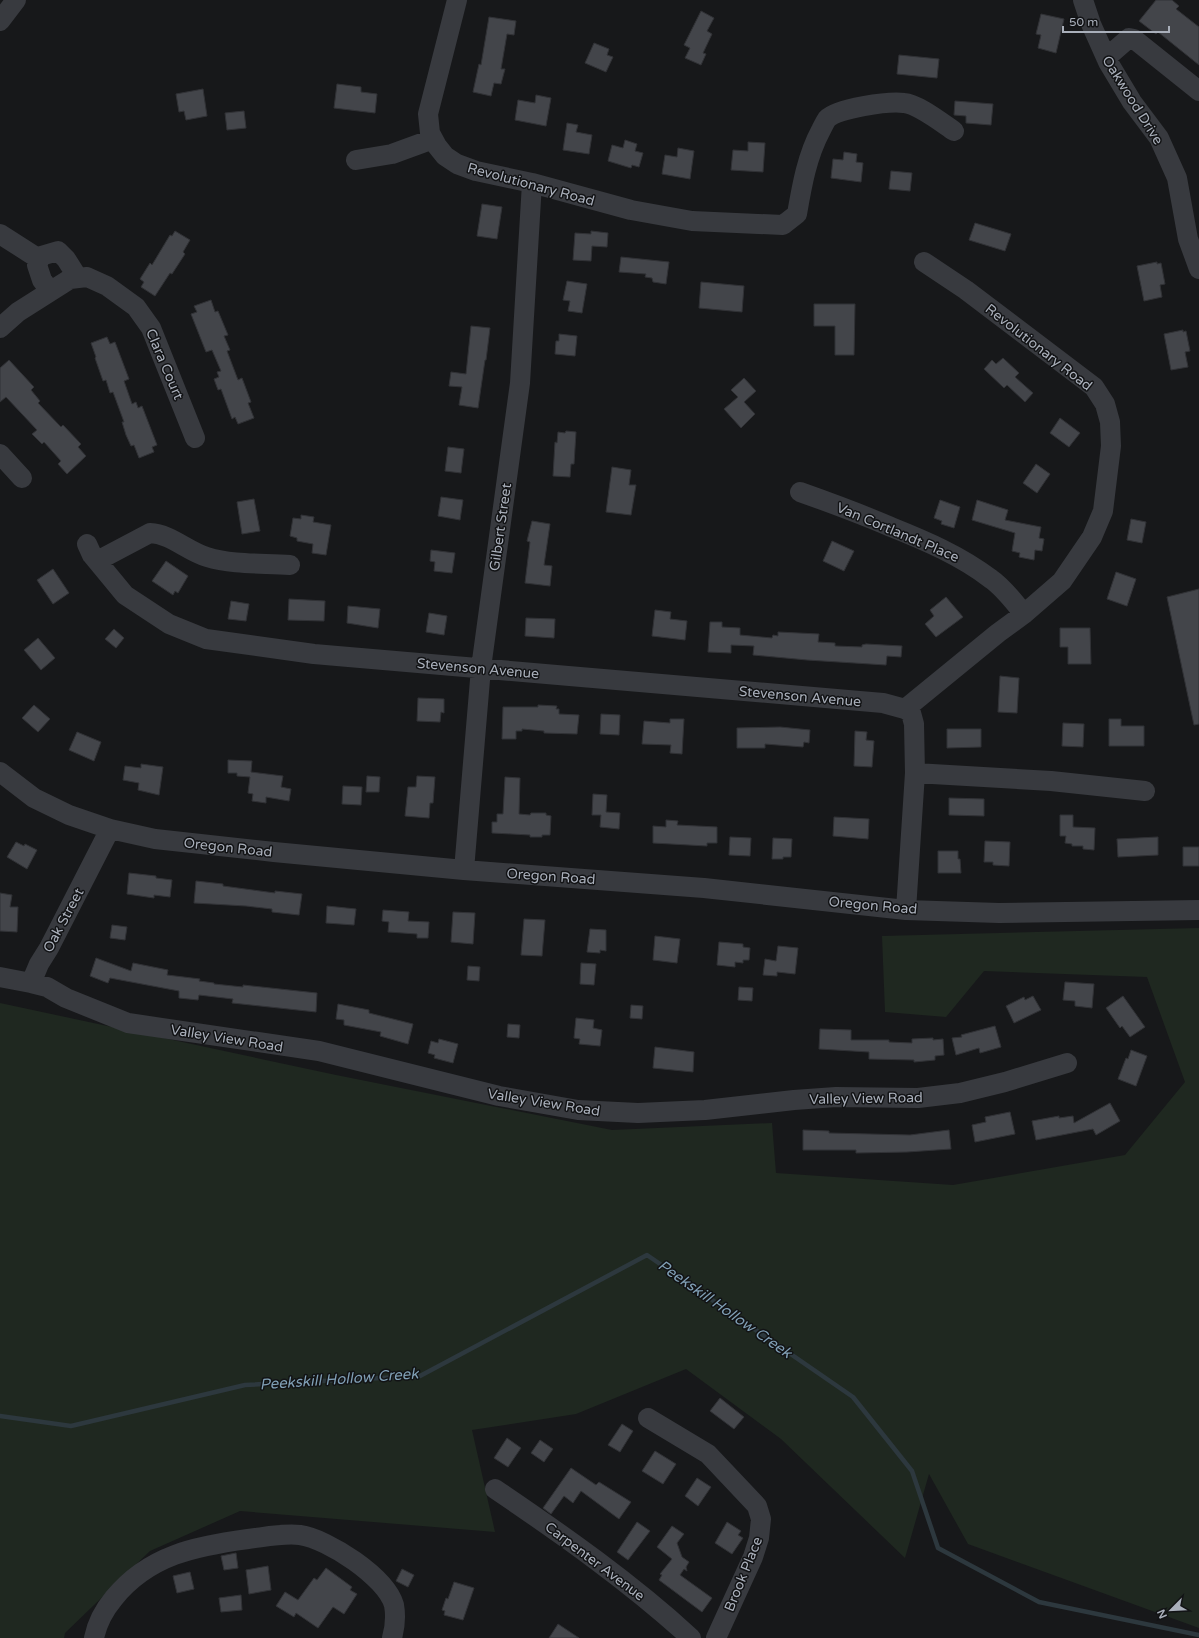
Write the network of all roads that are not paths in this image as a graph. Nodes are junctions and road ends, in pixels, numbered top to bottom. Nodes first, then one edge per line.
1 (16, 0) edge
2 (458, 0) edge
3 (1083, 0) edge
4 (0, 21) edge
5 (1106, 58) junction
6 (1199, 91) edge
7 (954, 131) dead end
8 (433, 139) junction
9 (356, 160) dead end
10 (532, 183) junction
11 (0, 234) edge
12 (39, 259) junction
13 (924, 262) dead end
14 (1199, 269) edge
15 (78, 278) junction
16 (50, 291) junction
17 (0, 328) edge
18 (196, 438) dead end
19 (0, 454) edge
20 (22, 478) dead end
21 (800, 492) dead end
22 (87, 544) dead end
23 (97, 561) junction
24 (290, 565) dead end
25 (1024, 614) junction
26 (481, 668) junction
27 (905, 709) junction
28 (0, 772) edge
29 (915, 773) junction
30 (1145, 791) dead end
31 (110, 829) junction
32 (464, 870) junction
33 (906, 910) junction
34 (1199, 910) edge
35 (0, 977) edge
36 (31, 983) junction
37 (1067, 1063) dead end
38 (648, 1418) dead end
39 (496, 1489) dead end
40 (94, 1638) edge
41 (392, 1638) edge
42 (691, 1638) edge
43 (716, 1638) edge

1 - 4 street
2 - 8 street, Revolutionary Road
3 - 5 street, Oakwood Drive
5 - 6 street
5 - 14 street, Oakwood Drive
7 - 10 street, Revolutionary Road
8 - 9 street
8 - 10 street, Revolutionary Road
10 - 26 street, Gilbert Street
11 - 12 street
12 - 15 street
12 - 16 street
13 - 25 street, Revolutionary Road
15 - 16 street
15 - 18 street, Clara Court
16 - 17 street
19 - 20 street
21 - 25 street, Van Cortlandt Place
22 - 23 street, Stevenson Avenue
23 - 24 street
23 - 26 street, Stevenson Avenue
25 - 27 street, Revolutionary Road
26 - 27 street, Stevenson Avenue
26 - 32 street, Gilbert Street
27 - 29 street
28 - 31 street, Oregon Road
29 - 30 street
29 - 33 street
31 - 32 street, Oregon Road
31 - 36 street, Oak Street
32 - 33 street, Oregon Road
33 - 34 street, Oregon Road
35 - 36 street
36 - 37 street, Valley View Road
38 - 43 street, Brook Place
39 - 42 street, Carpenter Avenue
40 - 41 street

